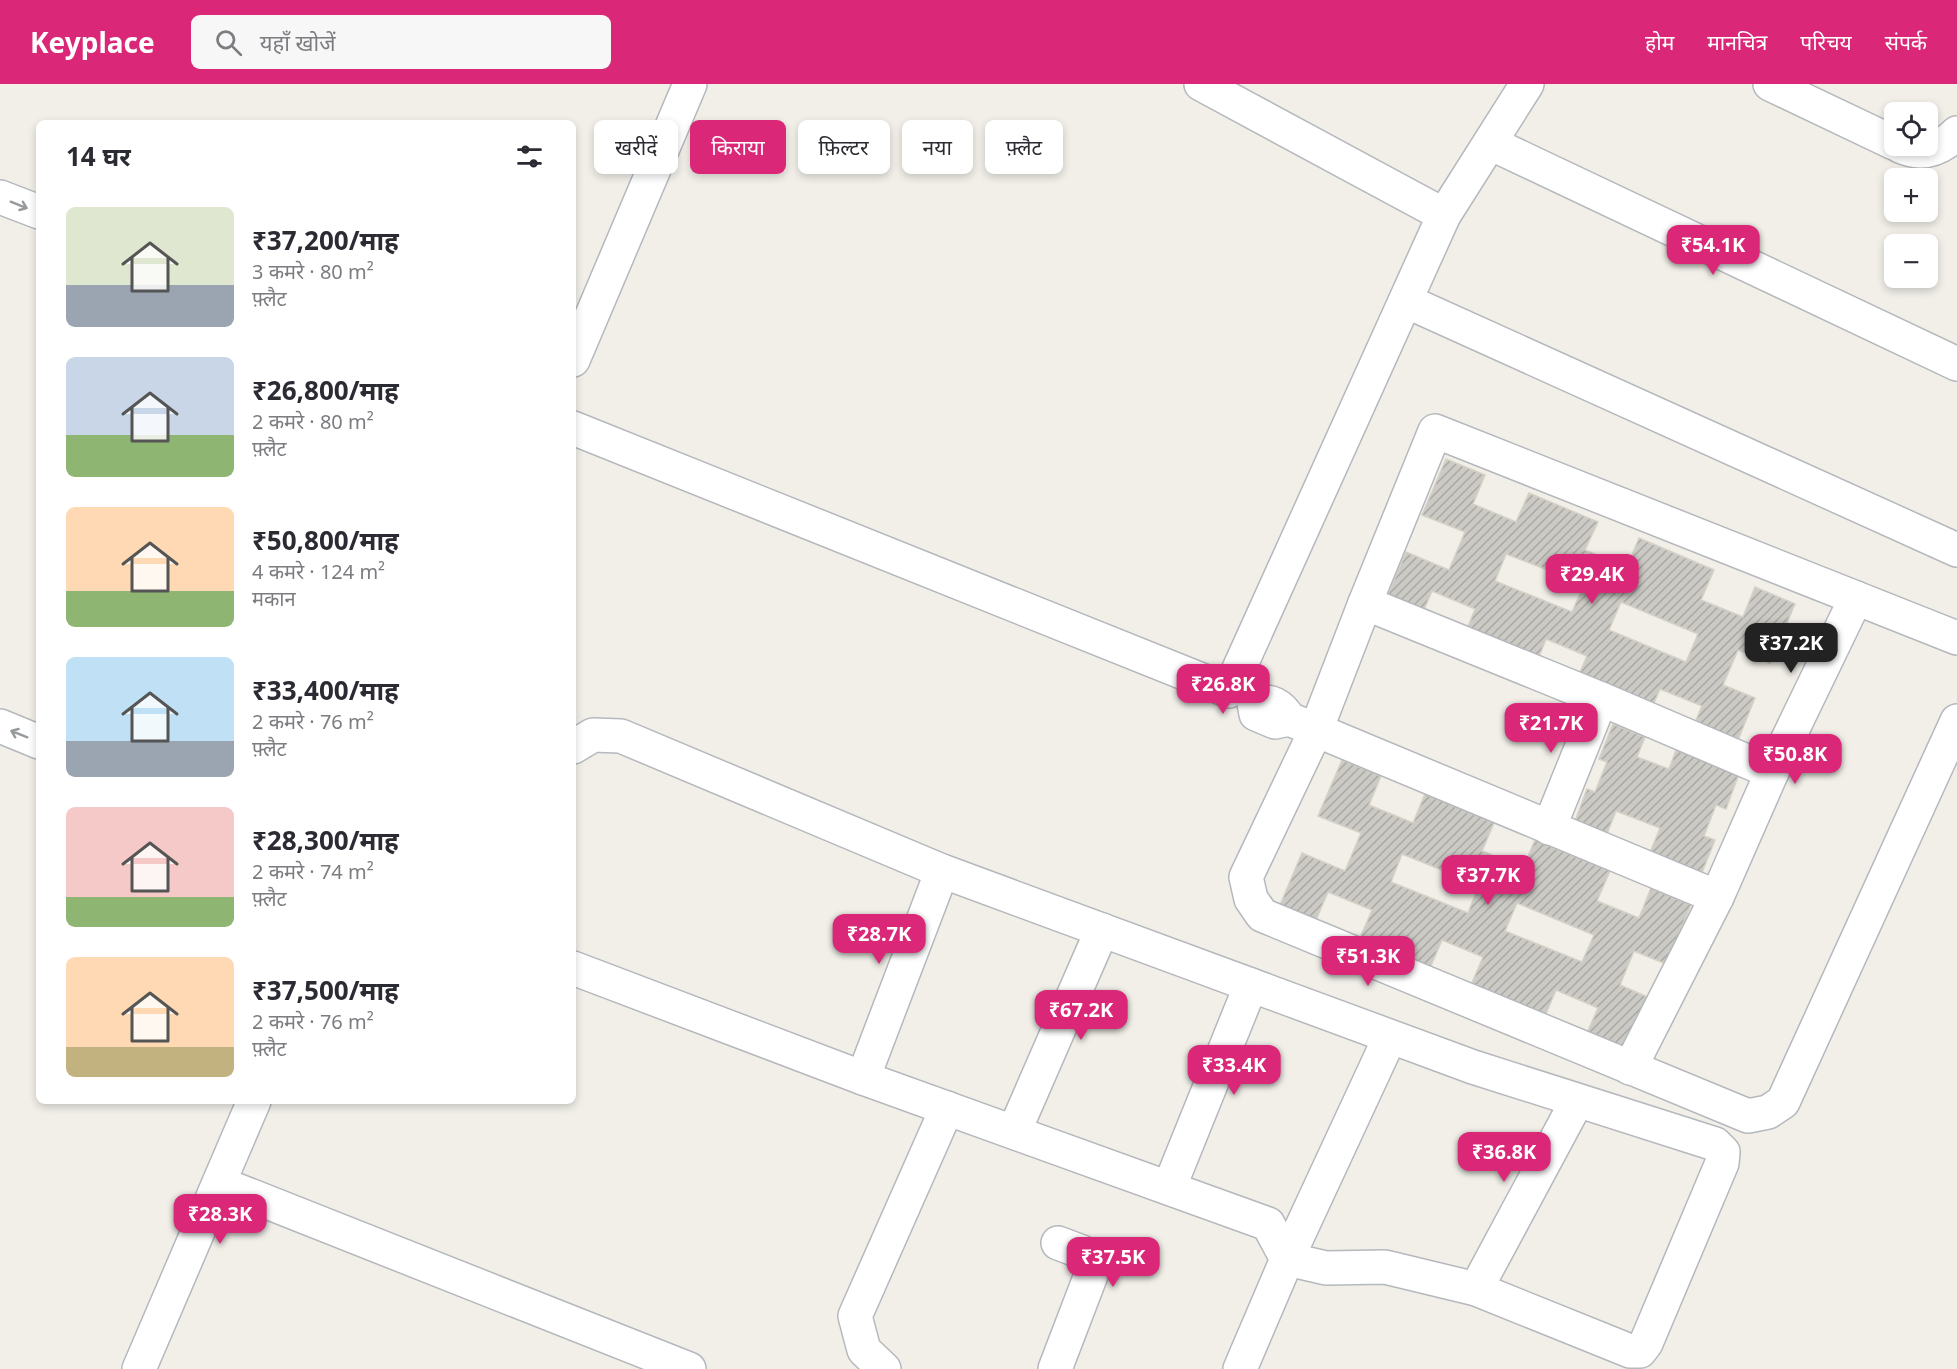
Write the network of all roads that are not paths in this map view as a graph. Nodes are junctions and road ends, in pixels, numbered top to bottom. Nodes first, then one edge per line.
1 (690, 84) edge
2 (1201, 84) edge
3 (1527, 84) edge
4 (1770, 84) edge
5 (1957, 133) edge
6 (1884, 138) edge
7 (1490, 143) junction
8 (1938, 148) edge
9 (0, 197) edge
10 (36, 211) edge
11 (1444, 215) junction
12 (1406, 301) junction
13 (576, 353) edge
14 (1957, 364) edge
15 (576, 429) edge
16 (1957, 550) edge
17 (1856, 598) junction
18 (1365, 603) junction
19 (1957, 638) edge
20 (1601, 699) junction
21 (1268, 710) junction
22 (1957, 721) edge
23 (0, 726) edge
24 (36, 741) edge
25 (576, 745) edge
26 (1772, 772) junction
27 (1549, 828) junction
28 (942, 871) junction
29 (1717, 897) junction
30 (1102, 930) junction
31 (576, 969) edge
32 (1251, 985) junction
33 (1390, 1037) junction
34 (1630, 1068) junction
35 (863, 1078) junction
36 (1577, 1101) junction
37 (253, 1104) edge
38 (947, 1108) junction
39 (1014, 1132) junction
40 (219, 1183) junction
41 (1169, 1188) junction
42 (1058, 1244) dead end
43 (1287, 1259) junction
44 (1476, 1289) junction
45 (139, 1369) edge
46 (689, 1369) edge
47 (884, 1369) edge
48 (1055, 1369) edge
49 (1240, 1369) edge

1 - 13 street
2 - 11 street
3 - 7 street
4 - 6 street
5 - 8 street
7 - 11 street
7 - 14 street
9 -> 10 street
11 - 12 street
12 - 16 street
12 - 21 street
15 - 21 street
17 - 18 street
17 - 19 street
17 - 26 street
18 - 20 street
18 - 21 street
20 - 26 street
20 - 27 street
21 - 27 street
21 - 34 street
22 - 34 street
24 -> 23 street
25 - 28 street
26 - 29 street
27 - 29 street
28 - 30 street
28 - 35 street
29 - 34 street
30 - 32 street
30 - 39 street
31 - 35 street
32 - 33 street
32 - 41 street
33 - 36 street
33 - 43 street
35 - 38 street
36 - 44 street
36 - 44 street
37 - 40 street
38 - 39 street
38 - 47 street
39 - 41 street
40 - 45 street
40 - 46 street
41 - 43 street
42 - 48 street
43 - 44 street
43 - 49 street

